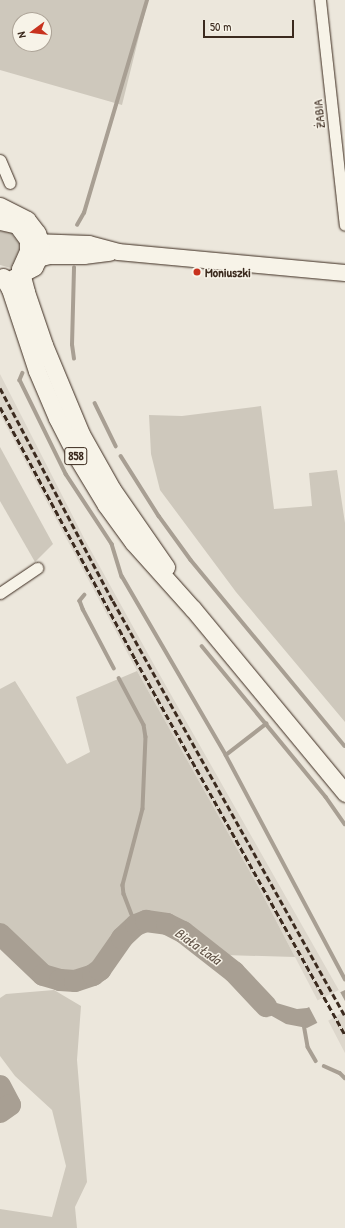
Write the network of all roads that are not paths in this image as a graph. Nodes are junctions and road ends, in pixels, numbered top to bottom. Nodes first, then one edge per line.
1 (320, 0) edge
2 (0, 160) edge
3 (10, 183) dead end
4 (0, 206) edge
5 (0, 221) edge
6 (345, 226) edge
7 (34, 239) junction
8 (118, 252) junction
9 (38, 259) junction
10 (345, 273) edge
11 (22, 275) junction
12 (2, 276) edge
13 (38, 568) dead end
14 (0, 593) edge
15 (193, 609) junction
16 (345, 793) edge

1 - 6 street, ŻABIA
2 - 3 street
4 - 7 main road
5 - 7 main road
7 - 8 street
7 - 9 main road
7 - 11 main road, 858
8 - 9 street
8 - 10 street
9 - 11 main road
11 - 12 main road, 858
11 - 15 main road, 858
12 - 15 main road, 858
13 - 14 street
15 - 16 main road, 858

